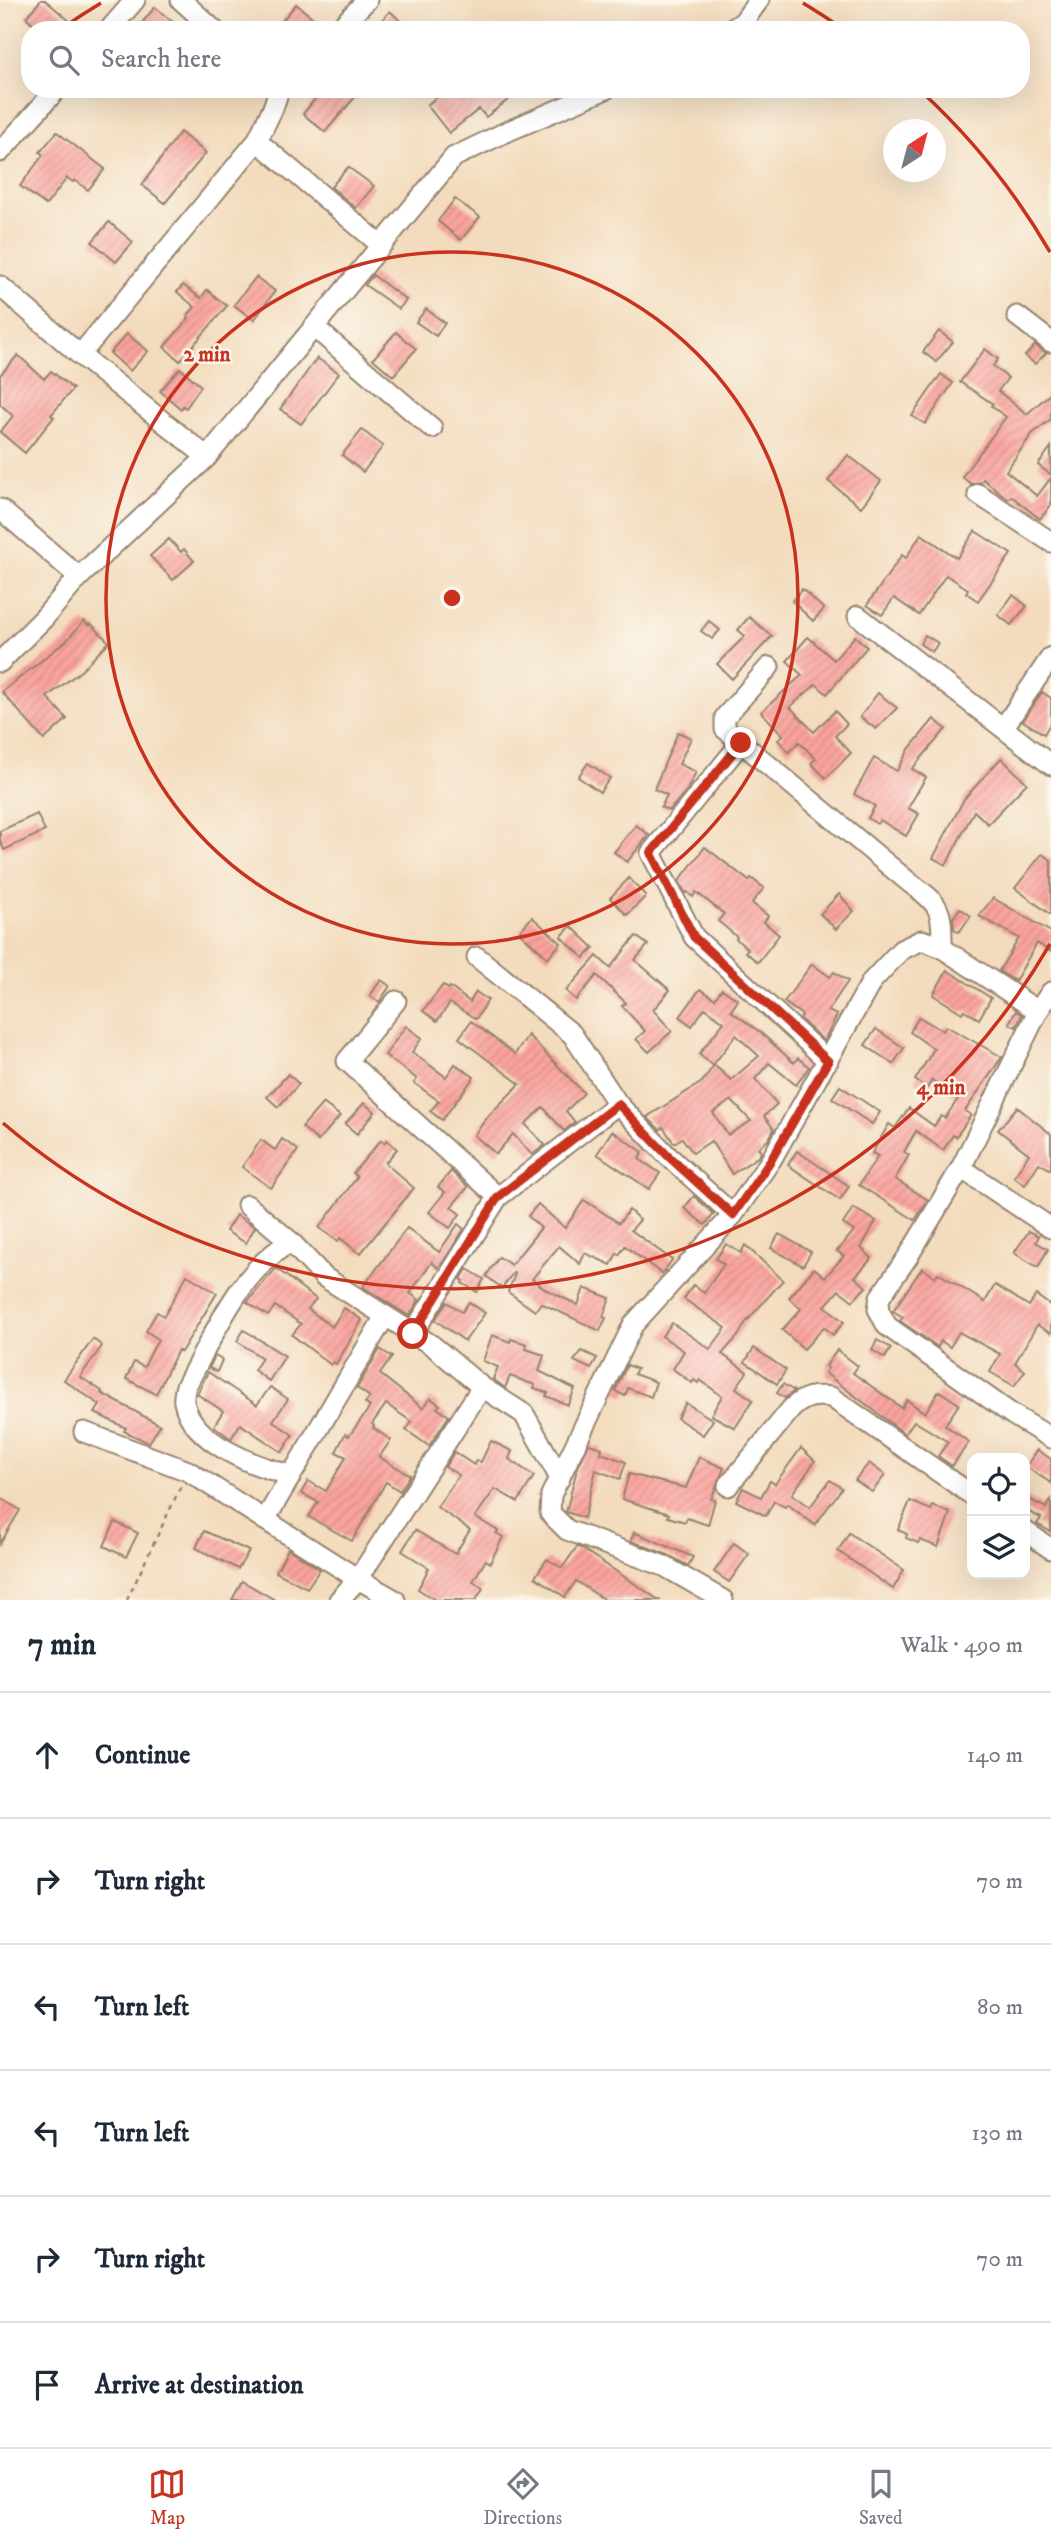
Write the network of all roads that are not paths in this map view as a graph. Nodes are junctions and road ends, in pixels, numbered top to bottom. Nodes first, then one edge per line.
1 (135, 0) edge
2 (181, 0) edge
3 (366, 0) edge
4 (759, 0) edge
5 (117, 21) edge
6 (204, 21) edge
7 (346, 21) edge
8 (744, 21) edge
9 (49, 98) edge
10 (276, 98) edge
11 (585, 98) edge
12 (257, 141) junction
13 (0, 152) edge
14 (381, 245) junction
15 (0, 286) edge
16 (1017, 316) dead end
17 (314, 327) junction
18 (1051, 342) edge
19 (80, 355) junction
20 (432, 428) dead end
21 (207, 457) junction
22 (978, 494) dead end
23 (0, 509) edge
24 (1051, 542) edge
25 (79, 577) junction
26 (858, 616) dead end
27 (1051, 657) edge
28 (0, 662) edge
29 (769, 667) dead end
30 (1004, 727) junction
31 (741, 743) junction
32 (1051, 765) edge
33 (942, 948) junction
34 (477, 957) dead end
35 (1051, 992) edge
36 (396, 1001) dead end
37 (1038, 1011) junction
38 (828, 1061) junction
39 (618, 1104) junction
40 (961, 1168) junction
41 (498, 1197) junction
42 (247, 1205) dead end
43 (733, 1215) junction
44 (1051, 1228) edge
45 (291, 1242) junction
46 (385, 1316) junction
47 (413, 1334) junction
48 (482, 1387) junction
49 (84, 1432) dead end
50 (1051, 1438) edge
51 (291, 1475) junction
52 (560, 1478) junction
53 (728, 1486) dead end
54 (967, 1491) edge
55 (265, 1520) junction
56 (1030, 1534) edge
57 (1051, 1549) edge
58 (358, 1579) junction
59 (339, 1600) edge
60 (395, 1600) edge
61 (722, 1600) edge

1 - 5 street
2 - 6 street
3 - 7 street
4 - 8 street
9 - 13 street
10 - 12 street
11 - 14 street
12 - 14 street
12 - 19 street
14 - 17 street
15 - 19 street
16 - 18 street
17 - 20 street
17 - 21 street
19 - 21 street
21 - 25 street
22 - 24 street
23 - 25 street
25 - 28 street
26 - 30 street
27 - 30 street
29 - 31 street
30 - 32 street
31 - 33 street
31 - 38 street
33 - 37 street
33 - 38 street
34 - 39 street
35 - 37 street
36 - 41 street
37 - 40 street
38 - 43 street
39 - 41 street
39 - 43 street
40 - 44 street
40 - 50 street
41 - 47 street
42 - 45 street
43 - 52 street
45 - 46 street
45 - 51 street
46 - 47 street
46 - 51 street
47 - 48 street
48 - 52 street
48 - 58 street
49 - 55 street
51 - 55 street
52 - 61 street
53 - 54 street
55 - 58 street
56 - 57 street
58 - 59 street
58 - 60 street

